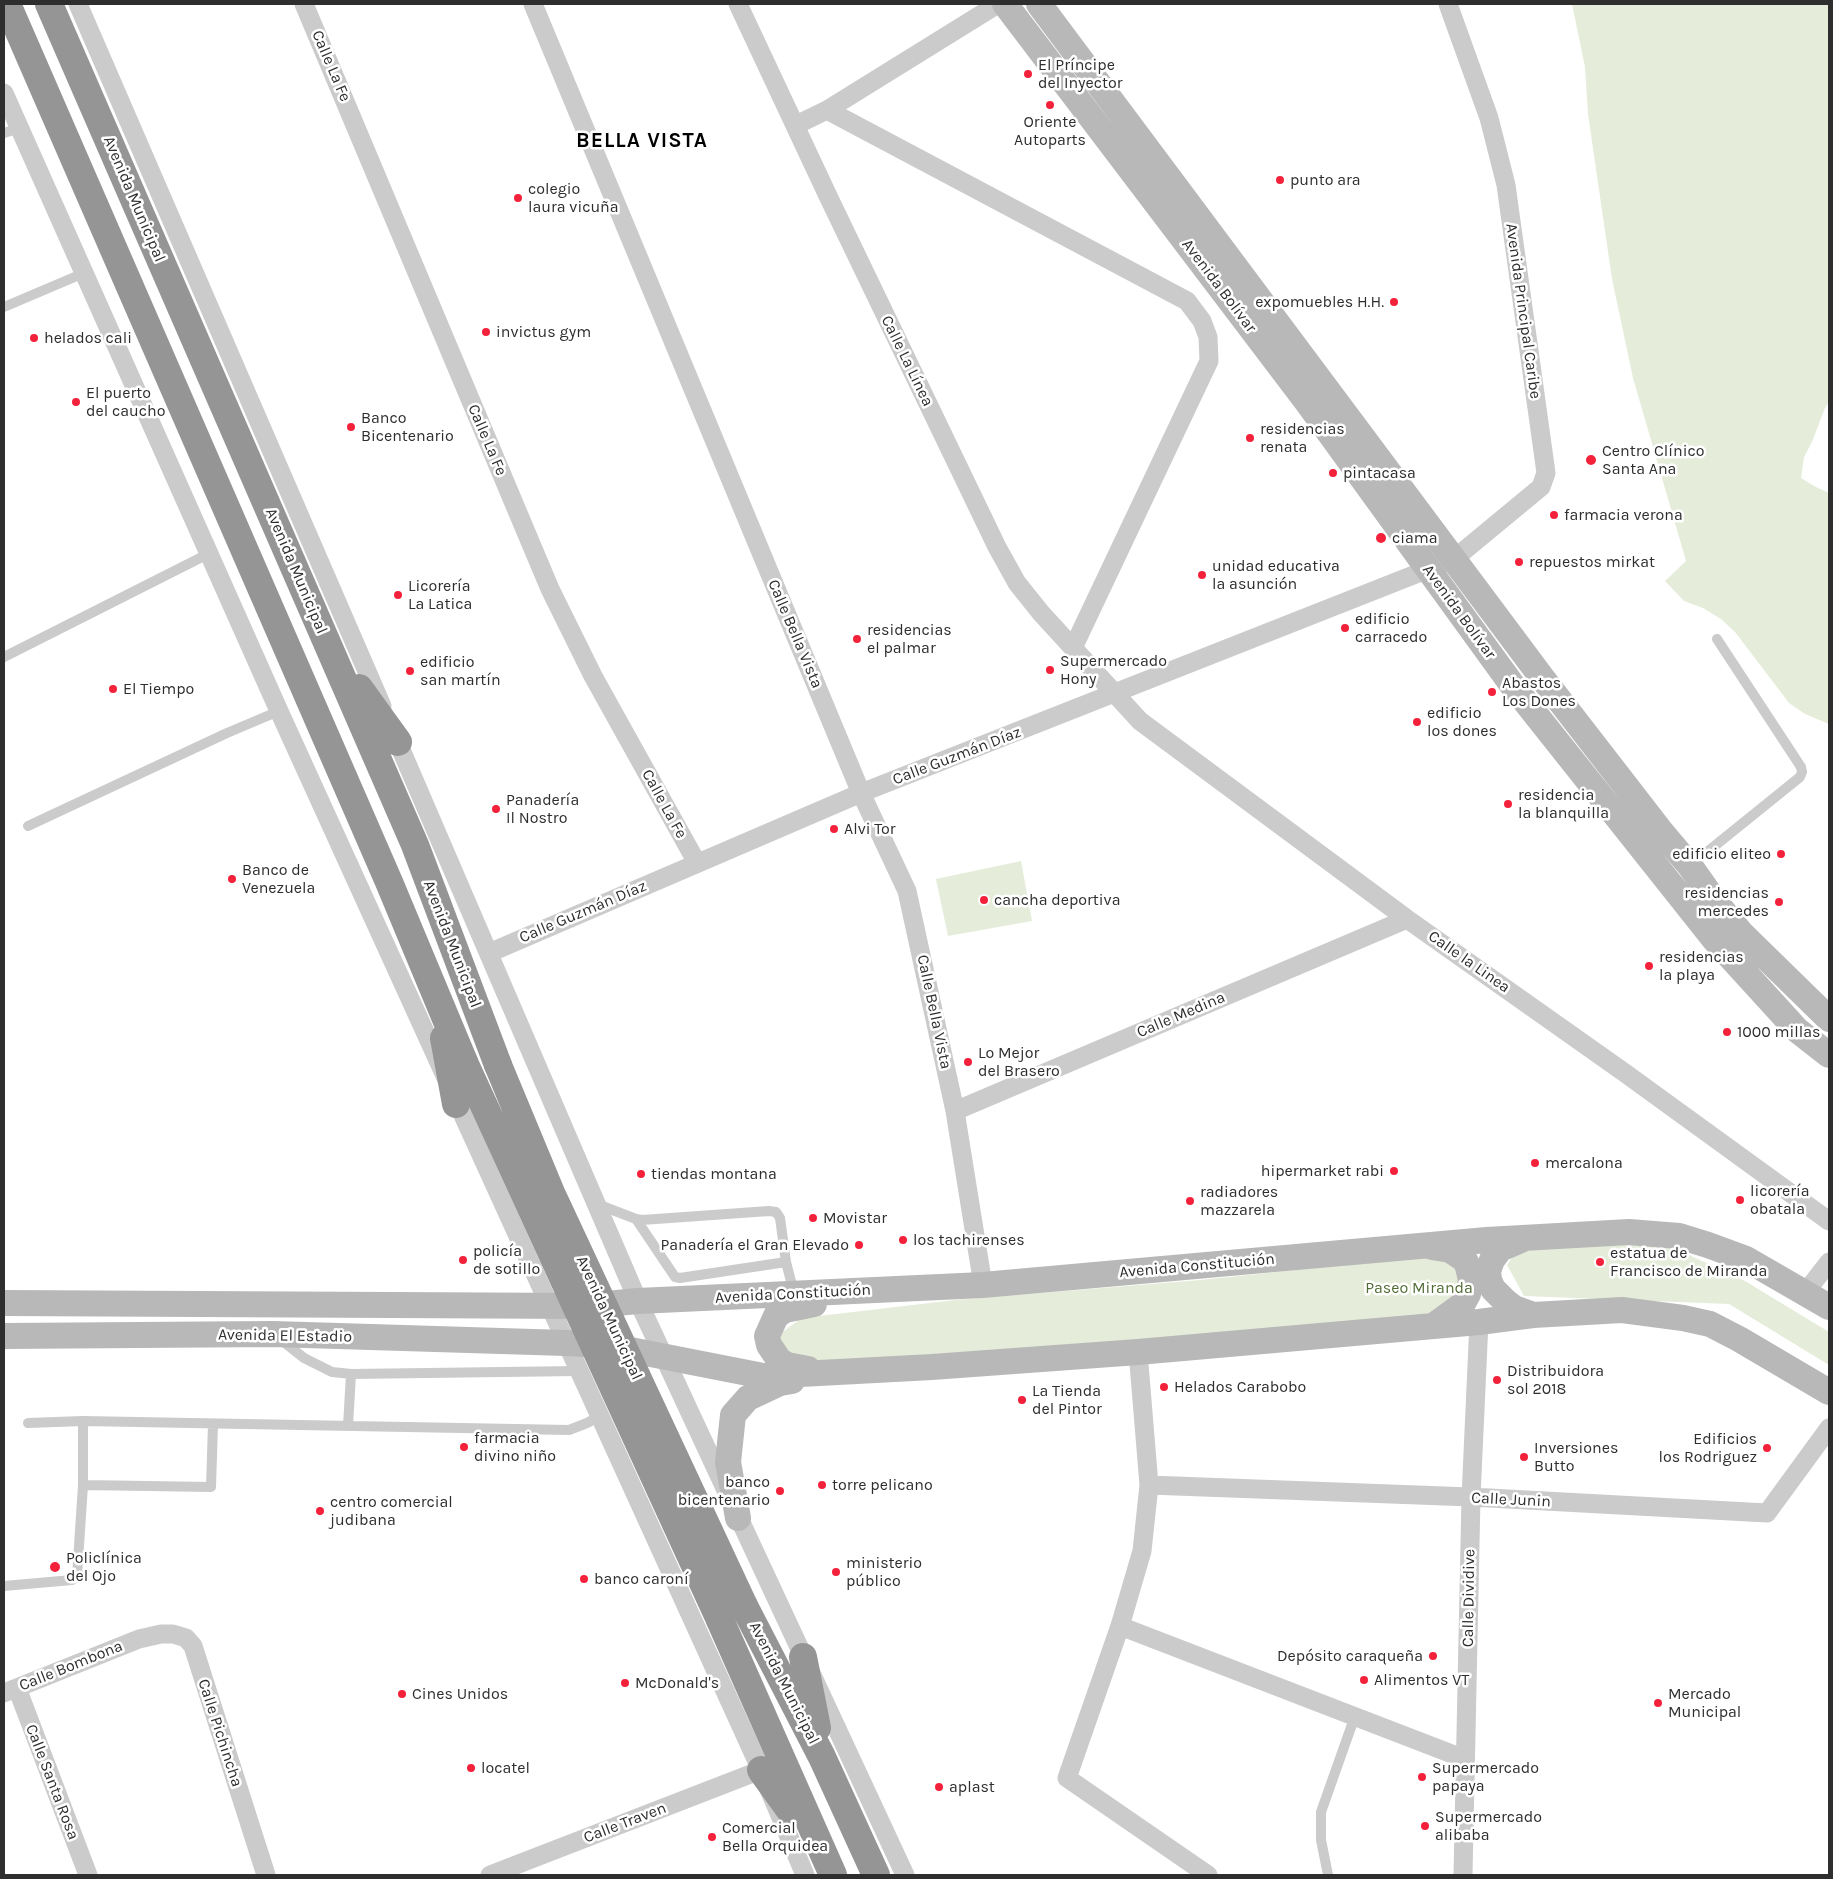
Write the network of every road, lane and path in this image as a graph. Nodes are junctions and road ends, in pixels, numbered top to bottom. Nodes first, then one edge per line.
1 (7, 4) edge
2 (49, 4) edge
3 (78, 4) edge
4 (304, 4) edge
5 (533, 4) edge
6 (738, 4) edge
7 (998, 4) edge
8 (1005, 4) edge
9 (1039, 4) edge
10 (1448, 4) edge
11 (4, 93) edge
12 (827, 110) junction
13 (796, 125) junction
14 (12, 131) edge
15 (84, 273) junction
16 (4, 307) edge
17 (208, 554) junction
18 (1454, 558) junction
19 (1428, 568) junction
20 (1717, 639) dead end
21 (327, 643) junction
22 (1073, 648) junction
23 (4, 657) edge
24 (1115, 694) junction
25 (279, 711) junction
26 (398, 742) junction
27 (861, 793) junction
28 (28, 826) dead end
29 (697, 863) junction
30 (1690, 866) junction
31 (1407, 919) junction
32 (489, 953) junction
33 (435, 992) junction
34 (1829, 1019) edge
35 (1829, 1055) edge
36 (456, 1104) junction
37 (954, 1111) junction
38 (597, 1204) junction
39 (636, 1219) junction
40 (1829, 1221) edge
41 (1526, 1237) junction
42 (1426, 1246) junction
43 (786, 1262) junction
44 (1829, 1262) edge
45 (983, 1285) junction
46 (1805, 1293) junction
47 (794, 1294) junction
48 (638, 1302) junction
49 (4, 1303) edge
50 (548, 1305) junction
51 (1829, 1307) edge
52 (1533, 1315) junction
53 (1479, 1322) junction
54 (1436, 1324) junction
55 (273, 1334) junction
56 (4, 1336) edge
57 (566, 1343) junction
58 (1138, 1352) junction
59 (663, 1357) junction
60 (579, 1371) junction
61 (843, 1372) junction
62 (351, 1374) junction
63 (1829, 1392) edge
64 (600, 1416) junction
65 (83, 1421) junction
66 (28, 1423) dead end
67 (213, 1424) junction
68 (348, 1426) junction
69 (1829, 1428) edge
70 (82, 1485) junction
71 (1149, 1485) junction
72 (1471, 1498) junction
73 (738, 1518) junction
74 (4, 1586) edge
75 (1120, 1626) junction
76 (138, 1639) joint
77 (803, 1657) junction
78 (10, 1691) edge
79 (1355, 1716) junction
80 (822, 1757) junction
81 (1465, 1759) junction
82 (760, 1770) junction
83 (828, 1866) edge
84 (88, 1875) edge
85 (266, 1875) edge
86 (490, 1875) edge
87 (805, 1875) edge
88 (876, 1875) edge
89 (904, 1875) edge
90 (1208, 1875) edge
91 (1328, 1875) edge
92 (1463, 1875) edge

1 - 33 highway, Avenida Municipal
2 - 21 highway, Avenida Municipal
3 - 26 street, Avenida Municipal
4 - 29 street, Calle La Fe
5 - 27 street, Calle Bella Vista
6 - 13 street, Calle La Línea
7 - 12 street
8 - 19 street, Avenida Bolívar
9 - 18 street, Avenida Bolívar
10 - 18 street, Avenida Principal Caribe
11 - 14 street
12 - 13 street
12 - 22 street
13 - 22 street, Calle La Línea
14 - 15 street
15 - 16 lane
15 - 17 street
17 - 23 lane
17 - 25 street
18 - 19 street, Avenida Principal Caribe
18 - 30 street, Avenida Bolívar
19 - 24 street, Calle Guzmán Díaz
19 - 35 street, Avenida Bolívar
20 - 30 lane
21 - 26 highway
21 - 80 highway, Avenida Municipal, bridge
22 - 24 street, Calle La Línea
24 - 27 street, Calle Guzmán Díaz
24 - 31 street, Calle la Linea
25 - 28 lane
25 - 36 street
26 - 32 street, Avenida Municipal
27 - 29 street, Calle Guzmán Díaz
27 - 37 street, Calle Bella Vista
29 - 32 street, Calle Guzmán Díaz
30 - 34 street, Avenida Bolívar
31 - 37 street, Calle Medina
31 - 40 street, Calle la Linea
32 - 38 street, Avenida Municipal
33 - 36 highway
33 - 83 highway, Avenida Municipal, bridge
36 - 50 street
37 - 45 street, Calle Bella Vista
38 - 39 lane
38 - 48 street, Avenida Municipal
39 - 43 lane
39 - 43 lane
41 - 42 street, Avenida Constitución
41 - 46 street, Avenida Constitución
41 - 52 street
42 - 45 street, Avenida Constitución
42 - 54 street
43 - 47 lane
44 - 46 street
45 - 47 street, Avenida Constitución
45 - 61 street
46 - 51 street, Avenida Constitución
47 - 48 street, Avenida Constitución
48 - 50 street, Avenida Constitución
48 - 59 street, Avenida Municipal
49 - 50 street, Avenida El Estadio
50 - 57 street
52 - 53 street
52 - 63 street
53 - 54 street
53 - 72 street, Calle Dividive
54 - 58 street
55 - 56 street, Avenida El Estadio
55 - 57 street, Avenida El Estadio
55 - 62 lane
57 - 59 street
57 - 60 street
58 - 61 street
58 - 71 street
59 - 61 street
59 - 73 street, Avenida Municipal
60 - 62 lane
60 - 64 street
61 - 73 street
62 - 68 lane
64 - 68 lane
64 - 82 street
65 - 66 lane
65 - 67 lane
65 - 70 lane
67 - 68 lane
67 - 70 lane
69 - 72 street, Calle Junin
70 - 74 lane
71 - 72 street, Calle Junin
71 - 75 street
72 - 81 street, Calle Dividive
73 - 77 street, Avenida Municipal
75 - 79 street
75 - 90 street
76 - 78 street, Calle Bombona
76 - 85 street, Calle Pichincha
77 - 80 highway
77 - 89 street, Avenida Municipal
78 - 84 street, Calle Santa Rosa
79 - 81 street
79 - 91 lane
80 - 88 highway, Avenida Municipal
81 - 92 street, Calle Dividive
82 - 83 highway
82 - 86 street, Calle Traven
82 - 87 street

